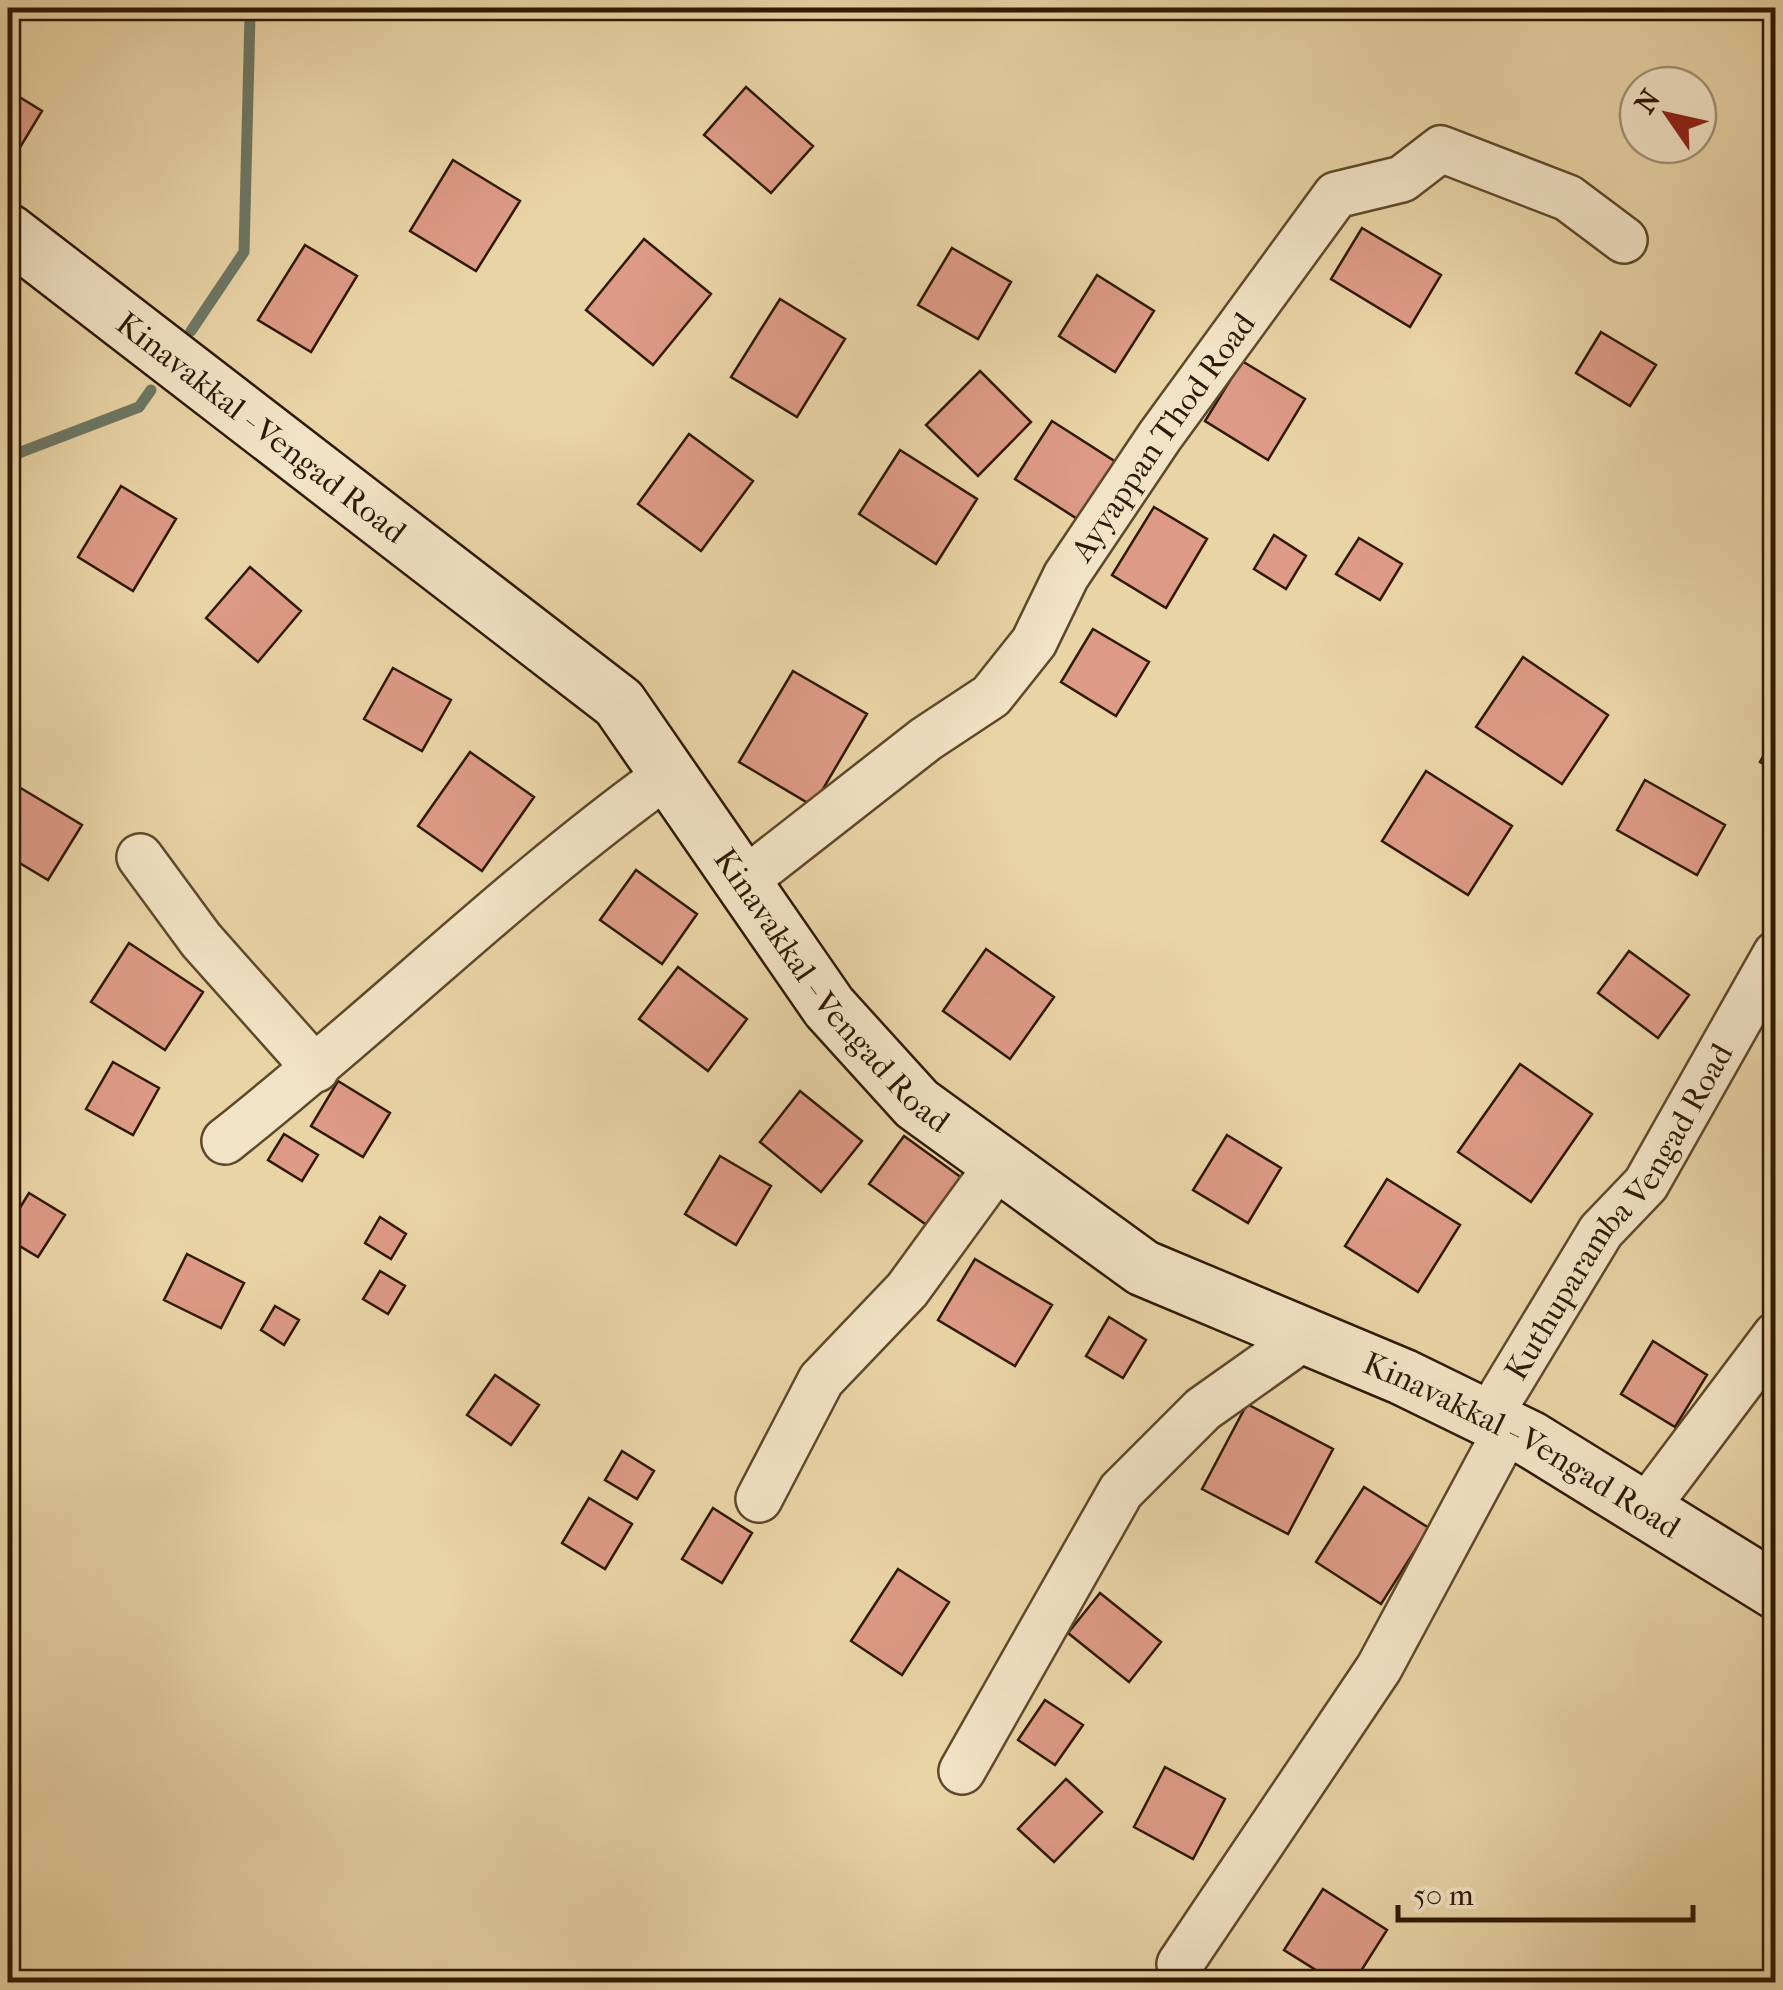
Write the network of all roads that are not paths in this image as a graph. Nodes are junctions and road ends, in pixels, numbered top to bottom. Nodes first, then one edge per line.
1 (8, 232) edge
2 (1624, 240) dead end
3 (668, 774) junction
4 (140, 857) dead end
5 (744, 882) junction
6 (1776, 954) edge
7 (316, 1069) junction
8 (225, 1141) dead end
9 (1000, 1164) junction
10 (1776, 1335) edge
11 (1306, 1336) junction
12 (1498, 1423) junction
13 (760, 1499) dead end
14 (1645, 1509) junction
15 (1776, 1590) edge
16 (962, 1771) dead end
17 (1180, 1964) dead end

1 - 3 main road, Kinavakkal - Vengad Road
2 - 5 street, Ayyappan Thod Road
3 - 5 main road, Kinavakkal - Vengad Road
3 - 7 street
4 - 7 street
5 - 9 main road, Kinavakkal - Vengad Road
6 - 12 street, Kuthuparamba Vengad Road
7 - 8 street
9 - 11 main road, Kinavakkal - Vengad Road
9 - 13 street
10 - 14 street
11 - 12 main road, Kinavakkal - Vengad Road
11 - 16 street
12 - 14 main road, Kinavakkal - Vengad Road
12 - 17 street, Kuthuparamba Vengad Road
14 - 15 main road, Kinavakkal - Vengad Road

